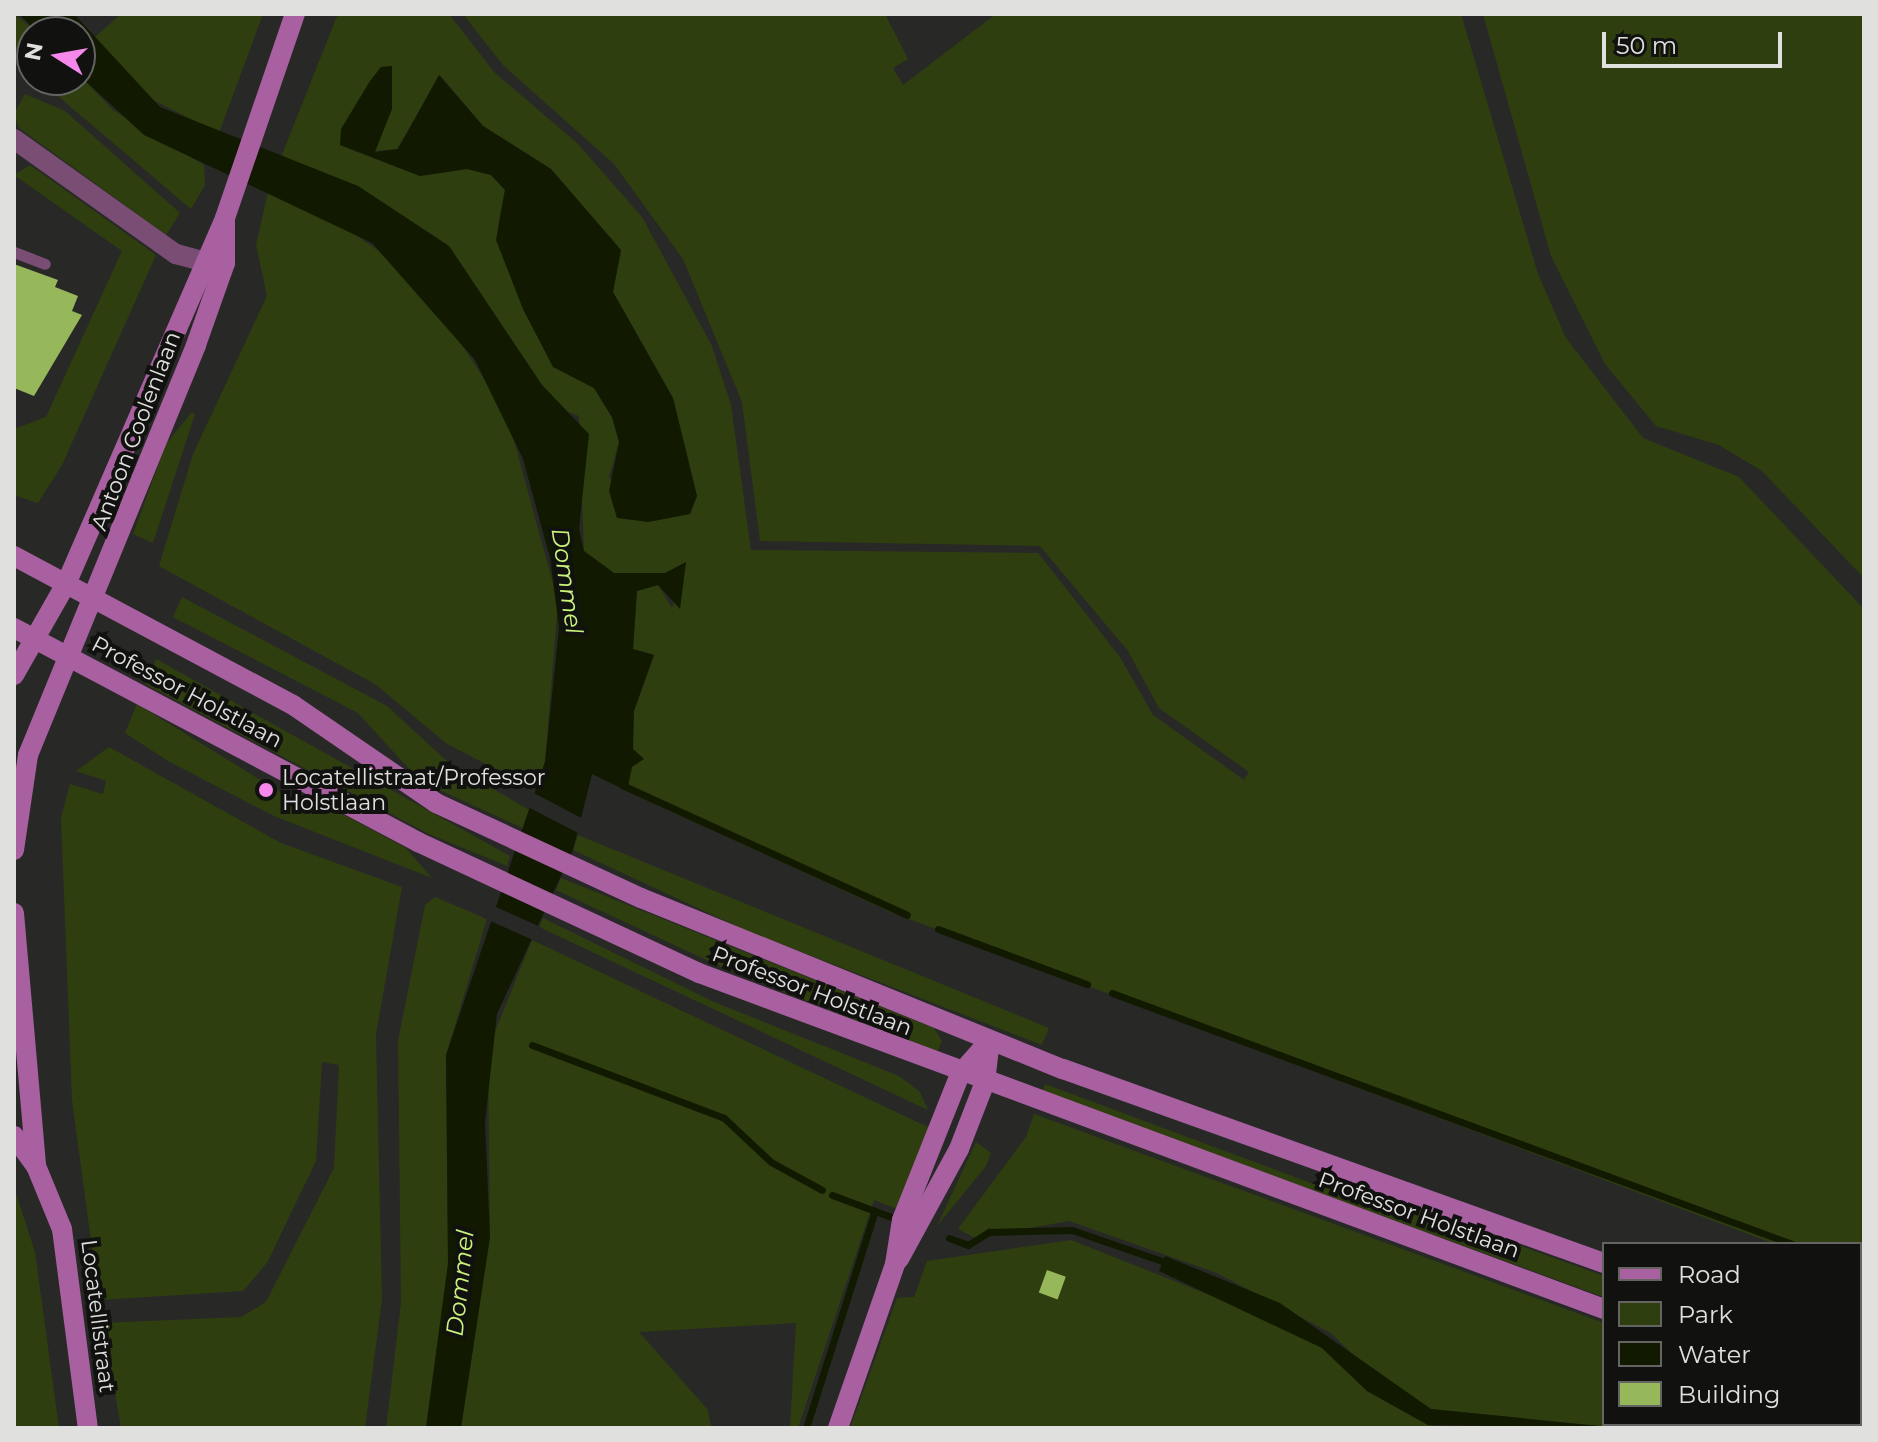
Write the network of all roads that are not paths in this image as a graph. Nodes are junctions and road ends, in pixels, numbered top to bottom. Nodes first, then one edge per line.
1 (295, 14) edge
2 (14, 139) edge
3 (225, 218) junction
4 (14, 252) edge
5 (203, 261) junction
6 (45, 264) dead end
7 (14, 556) edge
8 (66, 584) junction
9 (94, 601) junction
10 (14, 628) edge
11 (36, 639) junction
12 (70, 656) junction
13 (14, 675) edge
14 (14, 850) edge
15 (14, 913) edge
16 (990, 1040) junction
17 (960, 1074) junction
18 (985, 1082) junction
19 (14, 1136) edge
20 (36, 1166) junction
21 (1602, 1262) edge
22 (895, 1264) junction
23 (1602, 1308) edge
24 (88, 1428) edge
25 (838, 1428) edge

1 - 3 main road, Antoon Coolenlaan
2 - 5 street
3 - 5 main road, Antoon Coolenlaan
3 - 9 main road, Antoon Coolenlaan
4 - 6 lane
5 - 8 main road, Antoon Coolenlaan
7 - 8 main road, Professor Holstlaan
8 - 9 main road, Professor Holstlaan
8 - 11 main road, Antoon Coolenlaan
9 - 12 main road, Antoon Coolenlaan
9 - 16 main road, Professor Holstlaan
10 - 11 main road, Professor Holstlaan
11 - 12 main road, Professor Holstlaan
11 - 13 main road
12 - 14 main road
12 - 17 main road, Professor Holstlaan
15 - 20 main road, Locatellistraat
16 - 17 main road
16 - 18 main road
16 - 21 main road, Professor Holstlaan
17 - 18 main road, Professor Holstlaan
17 - 22 main road
18 - 22 main road
18 - 23 main road, Professor Holstlaan
19 - 20 main road, Locatellistraat
20 - 24 main road, Locatellistraat
22 - 25 main road

